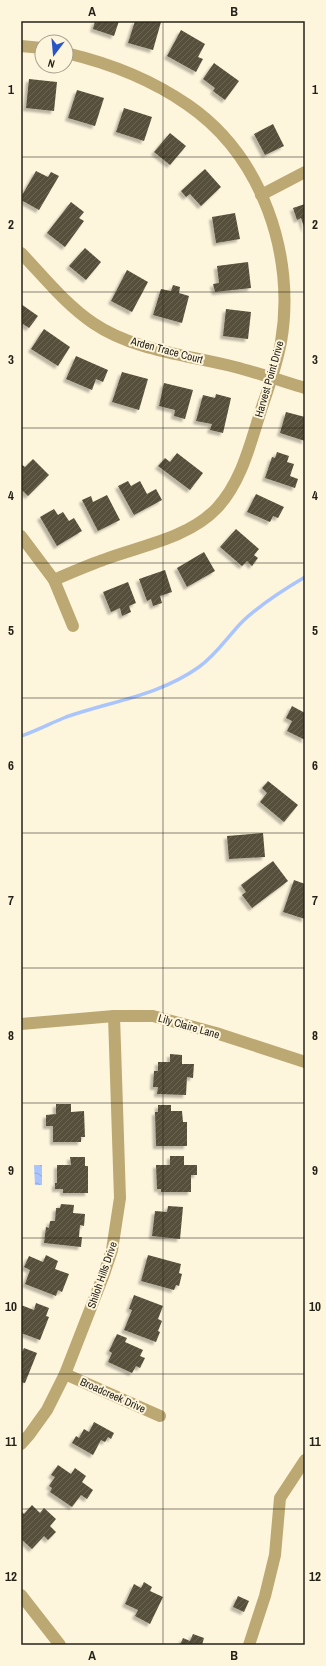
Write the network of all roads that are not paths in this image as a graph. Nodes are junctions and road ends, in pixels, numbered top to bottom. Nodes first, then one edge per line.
1 (21, 46) edge
2 (34, 47) edge
3 (74, 56) edge
4 (305, 172) edge
5 (262, 195) junction
6 (21, 253) edge
7 (272, 378) junction
8 (305, 388) edge
9 (21, 536) edge
10 (54, 580) junction
11 (73, 626) dead end
12 (114, 1016) junction
13 (21, 1024) edge
14 (305, 1062) edge
15 (65, 1374) junction
16 (160, 1416) dead end
17 (21, 1444) edge
18 (305, 1460) edge
19 (21, 1595) edge
20 (60, 1645) edge
21 (249, 1645) edge

1 - 2 street
3 - 5 street, Harvest Point Drive
4 - 5 street
5 - 7 street, Harvest Point Drive
6 - 7 street, Arden Trace Court
7 - 8 street, Arden Trace Court
7 - 10 street, Harvest Point Drive
9 - 10 street
10 - 11 street
12 - 13 street, Lily Claire Lane
12 - 14 street, Lily Claire Lane
12 - 15 street, Shiloh Hills Drive
15 - 16 street, Broadcreek Drive
15 - 17 street, Shiloh Hills Drive
18 - 21 street
19 - 20 street

